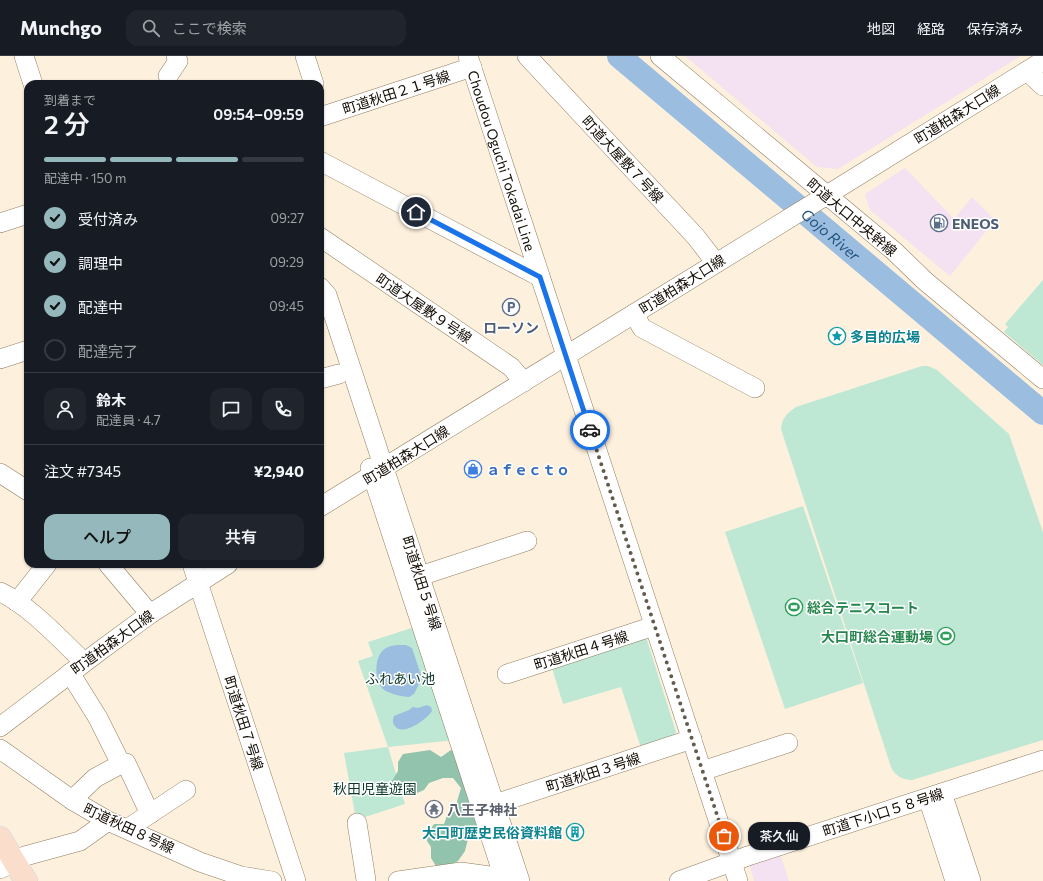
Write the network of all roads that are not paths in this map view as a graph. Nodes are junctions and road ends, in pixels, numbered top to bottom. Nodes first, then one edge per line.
1 (24, 56) edge
2 (176, 56) edge
3 (305, 56) edge
4 (527, 56) edge
5 (660, 56) edge
6 (1043, 61) edge
7 (470, 62) edge
8 (1027, 71) junction
9 (168, 76) dead end
10 (32, 80) edge
11 (313, 80) edge
12 (1043, 86) edge
13 (324, 111) edge
14 (324, 163) edge
15 (819, 200) junction
16 (24, 215) edge
17 (0, 223) edge
18 (324, 240) edge
19 (716, 263) junction
20 (540, 277) junction
21 (324, 292) edge
22 (634, 314) junction
23 (324, 327) edge
24 (24, 351) edge
25 (565, 355) junction
26 (0, 359) edge
27 (24, 360) edge
28 (0, 368) edge
29 (339, 374) junction
30 (324, 378) edge
31 (1043, 379) edge
32 (524, 382) junction
33 (755, 388) dead end
34 (378, 472) junction
35 (0, 473) edge
36 (24, 488) edge
37 (324, 505) edge
38 (527, 541) dead end
39 (44, 568) edge
40 (111, 568) edge
41 (193, 568) edge
42 (221, 568) edge
43 (420, 576) junction
44 (198, 582) junction
45 (0, 592) edge
46 (17, 602) junction
47 (150, 614) junction
48 (654, 626) junction
49 (77, 668) junction
50 (507, 674) dead end
51 (0, 727) edge
52 (692, 739) junction
53 (788, 743) dead end
54 (0, 749) edge
55 (1043, 760) edge
56 (121, 764) junction
57 (702, 771) junction
58 (186, 790) dead end
59 (935, 795) junction
60 (72, 800) junction
61 (495, 804) junction
62 (150, 814) junction
63 (108, 821) junction
64 (357, 823) dead end
65 (127, 829) junction
66 (0, 838) edge
67 (732, 863) junction
68 (7, 865) edge
69 (241, 878) edge
70 (510, 880) edge
71 (26, 881) edge
72 (272, 881) edge
73 (296, 881) edge
74 (363, 881) edge
75 (398, 881) edge
76 (679, 881) edge
77 (738, 881) edge
78 (955, 881) edge
79 (971, 881) edge

1 - 10 street
2 - 9 street
3 - 11 street
4 - 19 street, 町道大屋敷７号線
5 - 15 street, 町道大口中央幹線
6 - 8 street, 町道柏森大口線
7 - 13 street, 町道秋田２１号線
7 - 20 street, Choudou Oguchi Tokadai Line
8 - 12 street
8 - 15 street, 町道柏森大口線
14 - 20 street
15 - 19 street, 町道柏森大口線
15 - 31 street, 町道大口中央幹線
16 - 17 street
18 - 32 street, 町道大屋敷９号線
19 - 22 street, 町道柏森大口線
20 - 25 street, Choudou Oguchi Tokadai Line
21 - 34 street, 町道秋田５号線
22 - 25 street, 町道柏森大口線
22 - 33 street
23 - 29 street
24 - 26 street
25 - 32 street, 町道柏森大口線
25 - 48 street, Choudou Oguchi Tokadai Line
27 - 28 street
29 - 30 street
29 - 34 street
32 - 34 street, 町道柏森大口線
34 - 37 street, 町道柏森大口線
34 - 43 street, 町道秋田５号線
34 - 70 street
35 - 36 street
38 - 43 street
39 - 46 street
40 - 47 street
41 - 44 street, 町道秋田７号線
42 - 44 street, 町道柏森大口線
43 - 61 street, 町道秋田５号線
44 - 47 street, 町道柏森大口線
44 - 73 street, 町道秋田７号線
45 - 46 street
46 - 49 street
47 - 49 street, 町道柏森大口線
48 - 50 street, 町道秋田４号線
48 - 52 street, Choudou Oguchi Tokadai Line
49 - 51 street, 町道柏森大口線
49 - 56 street
52 - 57 street, Choudou Oguchi Tokadai Line
52 - 61 street, 町道秋田３号線
53 - 57 street
54 - 60 street, 町道秋田８号線
55 - 59 street, 町道下小口５８号線
56 - 60 street
56 - 62 street
57 - 67 street, Choudou Oguchi Tokadai Line
58 - 62 street
59 - 67 street, 町道下小口５８号線
59 - 78 street
59 - 79 street
60 - 63 street, 町道秋田８号線
61 - 70 street, 町道秋田５号線
62 - 65 street
63 - 65 street, 町道秋田８号線
63 - 68 street
64 - 74 street
65 - 69 street, 町道秋田８号線
66 - 68 main road
67 - 76 street, 町道下小口５８号線
67 - 77 street, Choudou Oguchi Tokadai Line
68 - 71 main road
69 - 72 street, 町道秋田８号線
70 - 75 street

